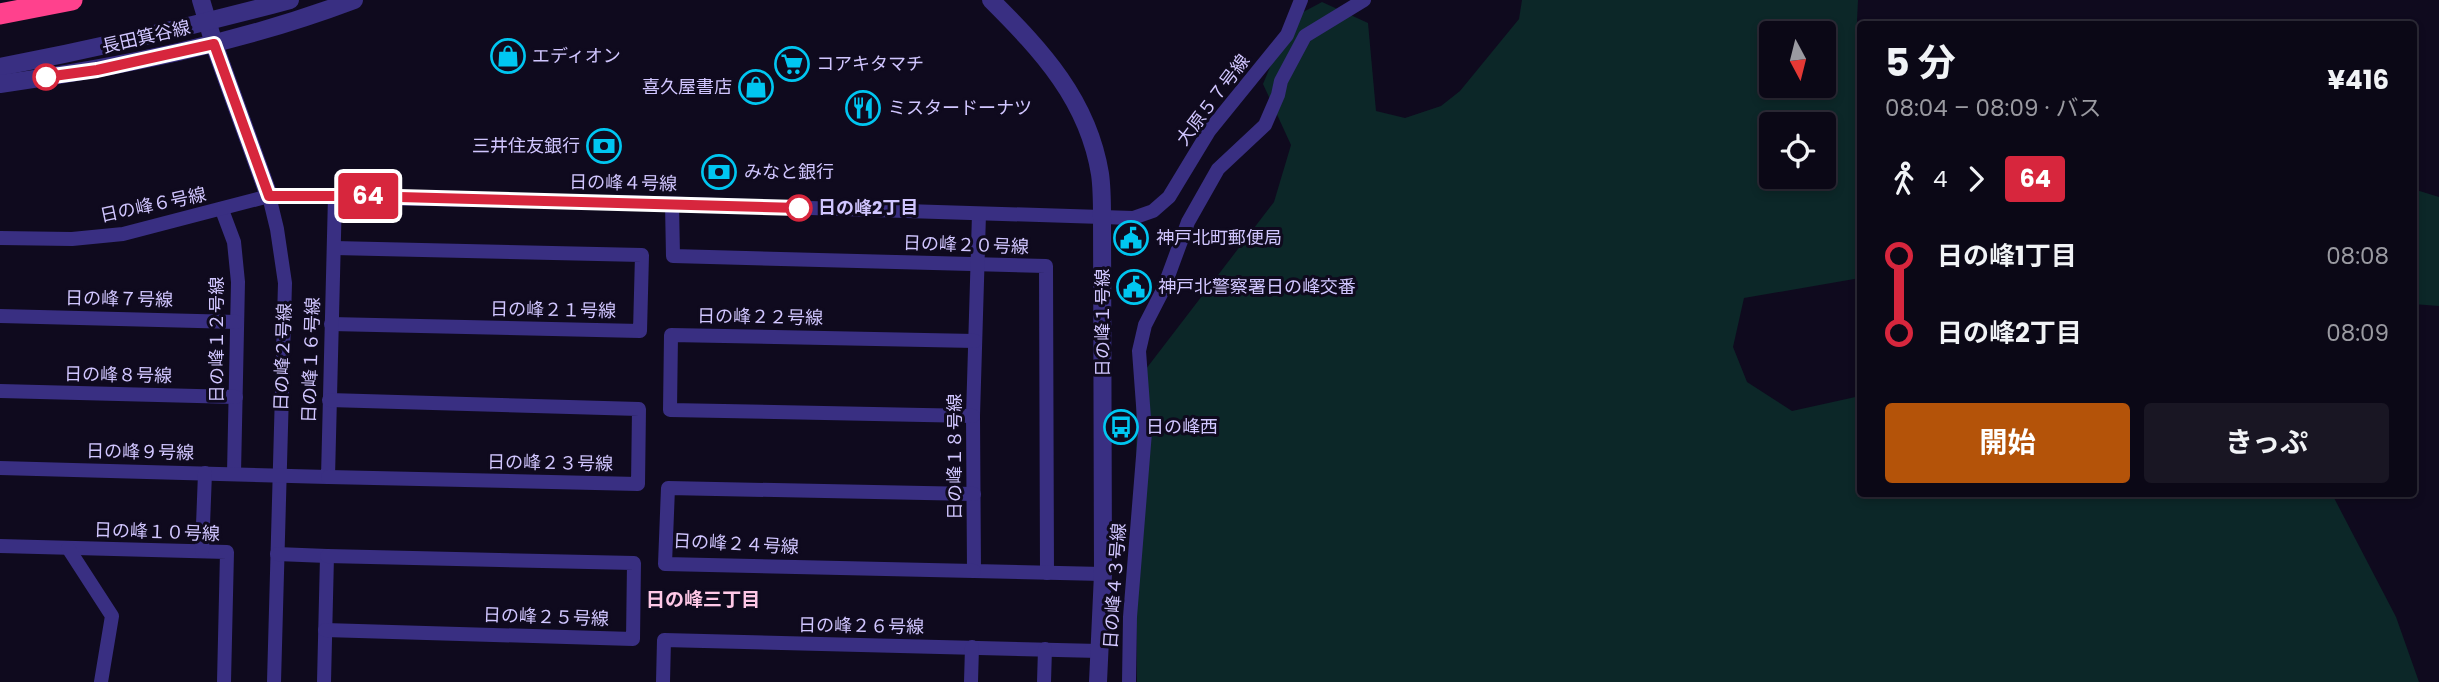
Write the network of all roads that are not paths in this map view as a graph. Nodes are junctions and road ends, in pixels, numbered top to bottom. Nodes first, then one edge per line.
1 (72, 0) edge
2 (201, 0) edge
3 (290, 0) edge
4 (354, 0) edge
5 (991, 0) edge
6 (1301, 0) edge
7 (1364, 0) edge
8 (0, 14) edge
9 (207, 23) junction
10 (214, 44) junction
11 (1265, 64) junction
12 (0, 67) edge
13 (1281, 81) junction
14 (0, 84) edge
15 (269, 196) junction
16 (335, 196) junction
17 (672, 204) junction
18 (222, 210) junction
19 (979, 214) junction
20 (1102, 217) junction
21 (0, 238) edge
22 (334, 248) junction
23 (977, 265) junction
24 (0, 316) edge
25 (237, 322) junction
26 (331, 324) junction
27 (975, 341) junction
28 (0, 391) edge
29 (236, 397) junction
30 (329, 400) junction
31 (974, 416) junction
32 (0, 468) edge
33 (205, 473) junction
34 (234, 473) junction
35 (279, 475) junction
36 (328, 477) junction
37 (974, 494) junction
38 (0, 546) edge
39 (68, 548) junction
40 (202, 551) junction
41 (277, 554) junction
42 (327, 555) junction
43 (974, 571) junction
44 (1047, 573) junction
45 (1103, 574) junction
46 (326, 630) junction
47 (972, 648) junction
48 (1045, 649) junction
49 (1099, 651) junction
50 (101, 682) edge
51 (224, 682) edge
52 (274, 682) edge
53 (324, 682) edge
54 (663, 682) edge
55 (971, 682) edge
56 (1044, 682) edge
57 (1098, 682) edge
58 (1129, 682) edge

1 - 8 highway
2 - 9 street, 日の峰２号線
3 - 9 street, 長田箕谷線
4 - 10 street, 長田箕谷線
5 - 20 street, 日の峰１号線
6 - 11 street, 大原５７号線
7 - 13 street, 日の峰４３号線
9 - 10 street, 日の峰２号線
9 - 12 street, 長田箕谷線
10 - 14 street, 長田箕谷線
10 - 15 street, 日の峰２号線
11 - 13 street
11 - 20 street, 大原５７号線
13 - 58 street, 日の峰４３号線
15 - 16 street, 日の峰４号線
15 - 18 street, 日の峰６号線
15 - 35 street, 日の峰２号線
16 - 17 street, 日の峰４号線
16 - 22 street, 日の峰１６号線
17 - 19 street, 日の峰４号線
17 - 23 street, 日の峰２０号線
18 - 21 street, 日の峰６号線
18 - 25 street, 日の峰１２号線
19 - 20 street, 日の峰４号線
19 - 23 street, 日の峰１８号線
20 - 45 street, 日の峰１号線
22 - 26 street, 日の峰１６号線
22 - 26 street, 日の峰２１号線
23 - 27 street, 日の峰１８号線
23 - 44 street, 日の峰２０号線
24 - 25 street, 日の峰７号線
25 - 29 street, 日の峰１２号線
26 - 30 street, 日の峰１６号線
27 - 31 street, 日の峰１８号線
27 - 31 street, 日の峰２２号線
28 - 29 street, 日の峰８号線
29 - 34 street, 日の峰１２号線
30 - 36 street, 日の峰１６号線
30 - 36 street, 日の峰２３号線
31 - 37 street, 日の峰１８号線
32 - 33 street, 日の峰９号線
33 - 34 street, 日の峰９号線
33 - 40 street
34 - 35 street, 日の峰９号線
35 - 36 street
35 - 41 street, 日の峰２号線
37 - 43 street, 日の峰１８号線
37 - 43 street, 日の峰２４号線
38 - 39 street, 日の峰１０号線
39 - 40 street, 日の峰１０号線
39 - 50 street
40 - 51 street, 日の峰１０号線
41 - 42 street
41 - 52 street, 日の峰２号線
42 - 46 street
42 - 46 street, 日の峰２５号線
43 - 44 street
44 - 45 street
45 - 49 street, 日の峰１号線
46 - 53 street
47 - 48 street, 日の峰２６号線
47 - 54 street, 日の峰２６号線
47 - 55 street
48 - 49 street, 日の峰２６号線
48 - 56 street
49 - 57 street, 日の峰１号線

